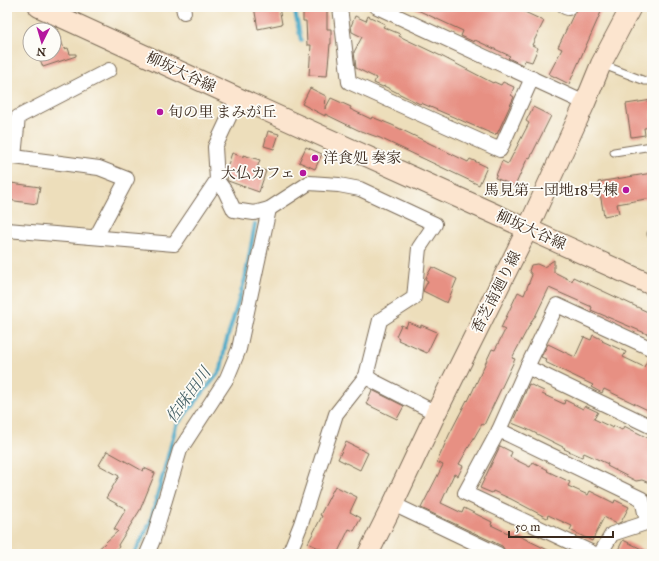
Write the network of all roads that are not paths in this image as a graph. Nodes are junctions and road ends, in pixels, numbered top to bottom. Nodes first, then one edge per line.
1 (39, 7) edge
2 (340, 7) edge
3 (377, 7) edge
4 (565, 7) edge
5 (569, 7) edge
6 (631, 7) edge
7 (601, 64) junction
8 (110, 70) dead end
9 (532, 78) junction
10 (652, 81) edge
11 (238, 98) junction
12 (585, 104) junction
13 (652, 146) edge
14 (614, 152) dead end
15 (217, 180) junction
16 (269, 209) junction
17 (528, 228) junction
18 (7, 230) edge
19 (96, 238) junction
20 (652, 285) edge
21 (652, 349) edge
22 (527, 367) junction
23 (366, 376) junction
24 (436, 413) junction
25 (652, 427) edge
26 (499, 430) junction
27 (393, 504) junction
28 (650, 521) edge
29 (493, 553) edge
30 (147, 554) edge
31 (289, 554) edge
32 (368, 554) edge
33 (595, 554) edge
34 (600, 554) edge

1 - 11 street, 柳坂大谷線
2 - 9 street
3 - 9 street
4 - 5 street
6 - 7 street, 香芝南廻り線
7 - 10 lane
7 - 12 street, 香芝南廻り線
8 - 19 street
9 - 12 street
11 - 15 street
11 - 17 street, 柳坂大谷線
12 - 17 street, 香芝南廻り線
13 - 14 lane
15 - 16 street
15 - 19 street
16 - 23 street
16 - 30 street
17 - 20 street, 柳坂大谷線
17 - 24 street, 香芝南廻り線
18 - 19 street
21 - 22 street
22 - 25 street
22 - 26 street
23 - 24 street
23 - 31 street
24 - 27 street, 香芝南廻り線
26 - 28 street
26 - 33 street
27 - 29 street
27 - 32 street, 香芝南廻り線
28 - 34 street

